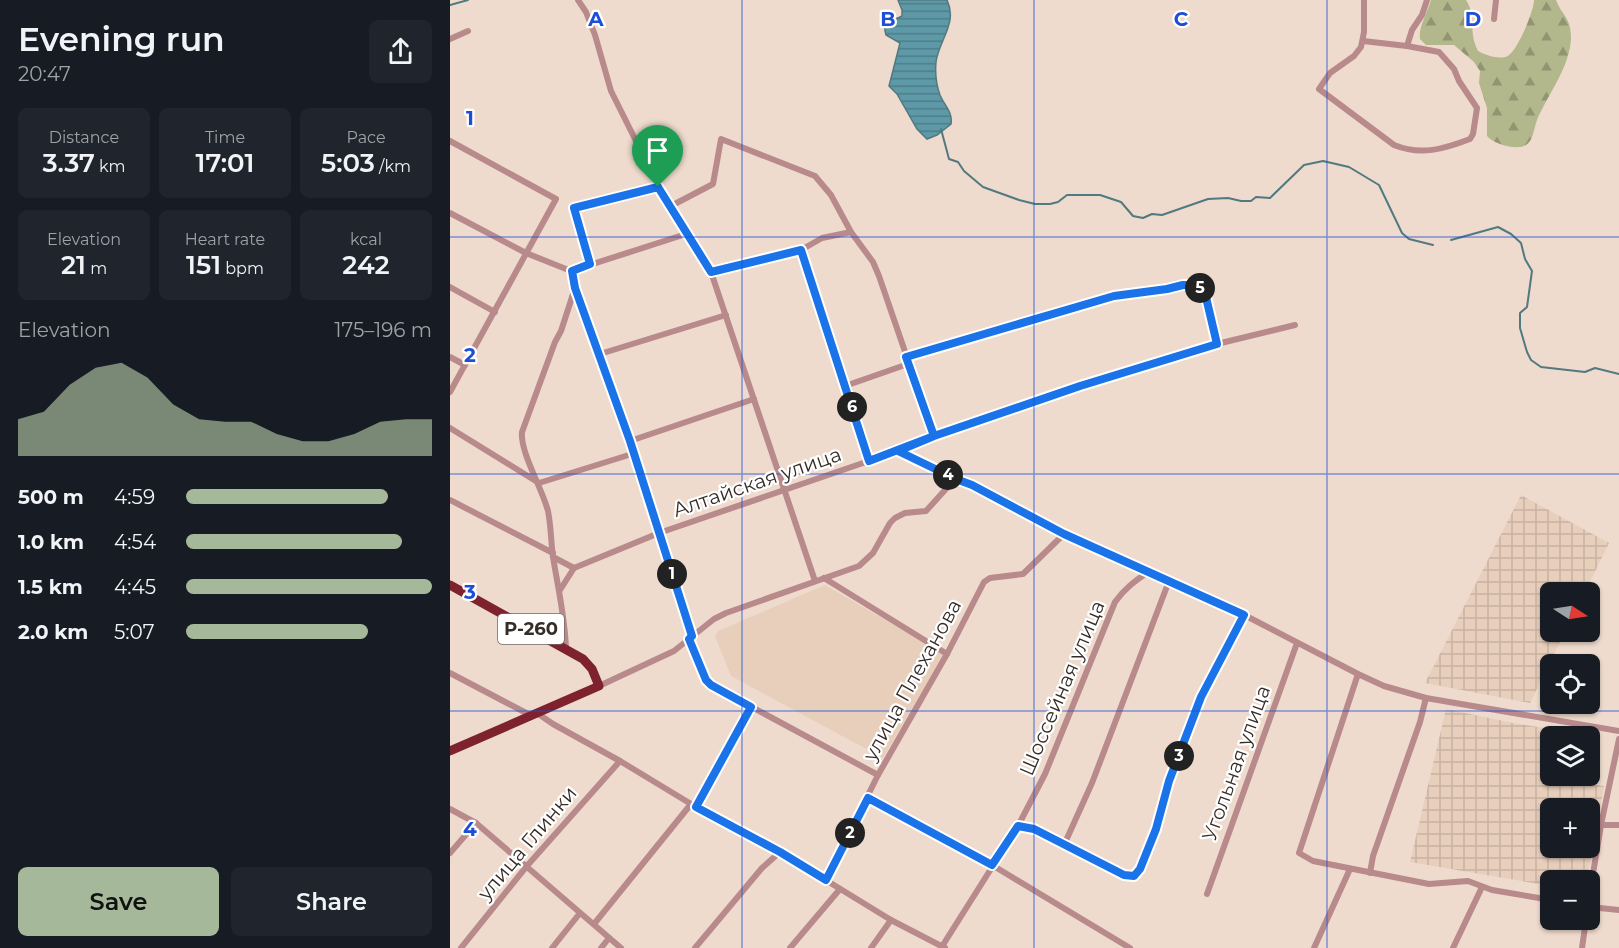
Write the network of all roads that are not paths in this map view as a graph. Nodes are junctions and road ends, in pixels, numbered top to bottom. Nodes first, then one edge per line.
1 (578, 0) edge
2 (1364, 0) edge
3 (1427, 0) edge
4 (1496, 0) edge
5 (1494, 19) dead end
6 (468, 31) dead end
7 (450, 39) edge
8 (1363, 41) junction
9 (1407, 46) junction
10 (450, 141) edge
11 (658, 187) junction
12 (669, 207) junction
13 (450, 213) edge
14 (851, 232) junction
15 (686, 234) junction
16 (801, 250) junction
17 (526, 253) junction
18 (590, 264) junction
19 (572, 271) junction
20 (711, 272) junction
21 (450, 287) edge
22 (575, 288) junction
23 (495, 312) junction
24 (726, 315) junction
25 (1295, 325) dead end
26 (1217, 344) junction
27 (600, 354) junction
28 (450, 357) edge
29 (906, 357) junction
30 (908, 364) junction
31 (465, 365) junction
32 (845, 386) junction
33 (450, 392) edge
34 (754, 399) junction
35 (450, 428) edge
36 (934, 436) junction
37 (630, 441) junction
38 (898, 451) junction
39 (632, 454) junction
40 (869, 461) junction
41 (956, 479) junction
42 (539, 483) junction
43 (784, 490) junction
44 (450, 500) edge
45 (659, 533) junction
46 (1064, 534) junction
47 (553, 555) junction
48 (574, 568) junction
49 (1148, 572) junction
50 (824, 578) junction
51 (815, 581) junction
52 (1169, 581) junction
53 (450, 585) edge
54 (559, 590) junction
55 (1244, 615) junction
56 (690, 637) junction
57 (1297, 643) junction
58 (566, 649) junction
59 (947, 654) junction
60 (450, 673) edge
61 (1358, 674) junction
62 (599, 686) junction
63 (1426, 698) junction
64 (751, 707) junction
65 (534, 714) junction
66 (1619, 731) edge
67 (1619, 739) edge
68 (450, 751) edge
69 (620, 761) junction
70 (878, 775) junction
71 (868, 798) junction
72 (693, 806) junction
73 (450, 809) edge
74 (476, 824) junction
75 (1601, 825) junction
76 (1619, 825) edge
77 (1018, 826) junction
78 (1064, 845) junction
79 (780, 852) junction
80 (450, 853) edge
81 (992, 865) junction
82 (526, 867) junction
83 (1350, 869) junction
84 (1594, 870) edge
85 (1370, 873) junction
86 (826, 880) junction
87 (1482, 887) junction
88 (840, 889) junction
89 (1207, 894) dead end
90 (1540, 898) edge
91 (1600, 908) edge
92 (1619, 910) edge
93 (580, 913) junction
94 (891, 920) junction
95 (594, 924) junction
96 (1585, 930) edge
97 (609, 938) junction
98 (461, 948) edge
99 (552, 948) edge
100 (601, 948) edge
101 (621, 948) edge
102 (694, 948) edge
103 (790, 948) edge
104 (871, 948) edge
105 (943, 948) edge
106 (1130, 948) edge
107 (1314, 948) edge
108 (1453, 948) edge
109 (1582, 948) edge

1 - 11 street
2 - 8 street
3 - 9 street
4 - 5 street
6 - 7 street
8 - 9 street
8 - 9 street
10 - 17 street
11 - 12 street
11 - 18 street
12 - 14 street
12 - 15 street
13 - 17 street
14 - 16 street
14 - 29 street
15 - 18 street
15 - 20 street
16 - 20 street
16 - 32 street
17 - 19 street
17 - 23 street
18 - 19 street
19 - 22 street
20 - 24 street
21 - 23 street
22 - 27 street
22 - 42 street
23 - 31 street
24 - 27 street
24 - 34 street
25 - 26 street, Алтайская улица
26 - 29 street
26 - 36 street, Алтайская улица
27 - 37 street
28 - 31 street
29 - 30 street
30 - 32 street
30 - 36 street
31 - 33 street
32 - 40 street
34 - 37 street
34 - 43 street
35 - 42 street
36 - 38 street, Алтайская улица
37 - 39 street
38 - 40 street, Алтайская улица
38 - 41 street
39 - 42 street
39 - 45 street
40 - 43 street, Алтайская улица
41 - 46 street
41 - 50 street
42 - 47 street
43 - 45 street, Алтайская улица
43 - 51 street
44 - 47 street
45 - 48 street, Алтайская улица
45 - 56 street
46 - 49 street
46 - 59 street, улица Плеханова
47 - 48 street
47 - 54 street
48 - 54 street
49 - 52 street
49 - 77 street, Шоссейная улица
50 - 51 street
50 - 59 street
51 - 56 street
52 - 55 street
52 - 78 street
53 - 58 highway, Р-260
54 - 58 street
55 - 57 street
55 - 78 street
56 - 62 street
56 - 64 street
57 - 61 street
57 - 89 street, Угольная улица
58 - 62 highway, Р-260
59 - 70 street, улица Плеханова
60 - 65 street
61 - 63 street
61 - 83 street
62 - 65 highway
63 - 66 street
63 - 85 street
64 - 70 street
64 - 72 street
65 - 68 highway
65 - 69 street
67 - 75 street
69 - 72 street
69 - 82 street, улица Глинки
70 - 71 street, улица Плеханова
71 - 81 street
71 - 86 street, улица Плеханова
72 - 79 street
72 - 95 street
73 - 74 street
74 - 80 street
74 - 82 street
75 - 76 street
75 - 84 street
77 - 78 street
77 - 81 street, Шоссейная улица
79 - 86 street
79 - 102 street
81 - 105 street, Шоссейная улица
81 - 106 street
82 - 93 street
82 - 98 street, улица Глинки
83 - 85 street
83 - 107 street
85 - 87 street
86 - 88 street
87 - 90 street
87 - 108 street
88 - 94 street
88 - 103 street
91 - 92 street
93 - 95 street
93 - 99 street
94 - 104 street
94 - 105 street
95 - 97 street
96 - 109 street
97 - 100 street
97 - 101 street

